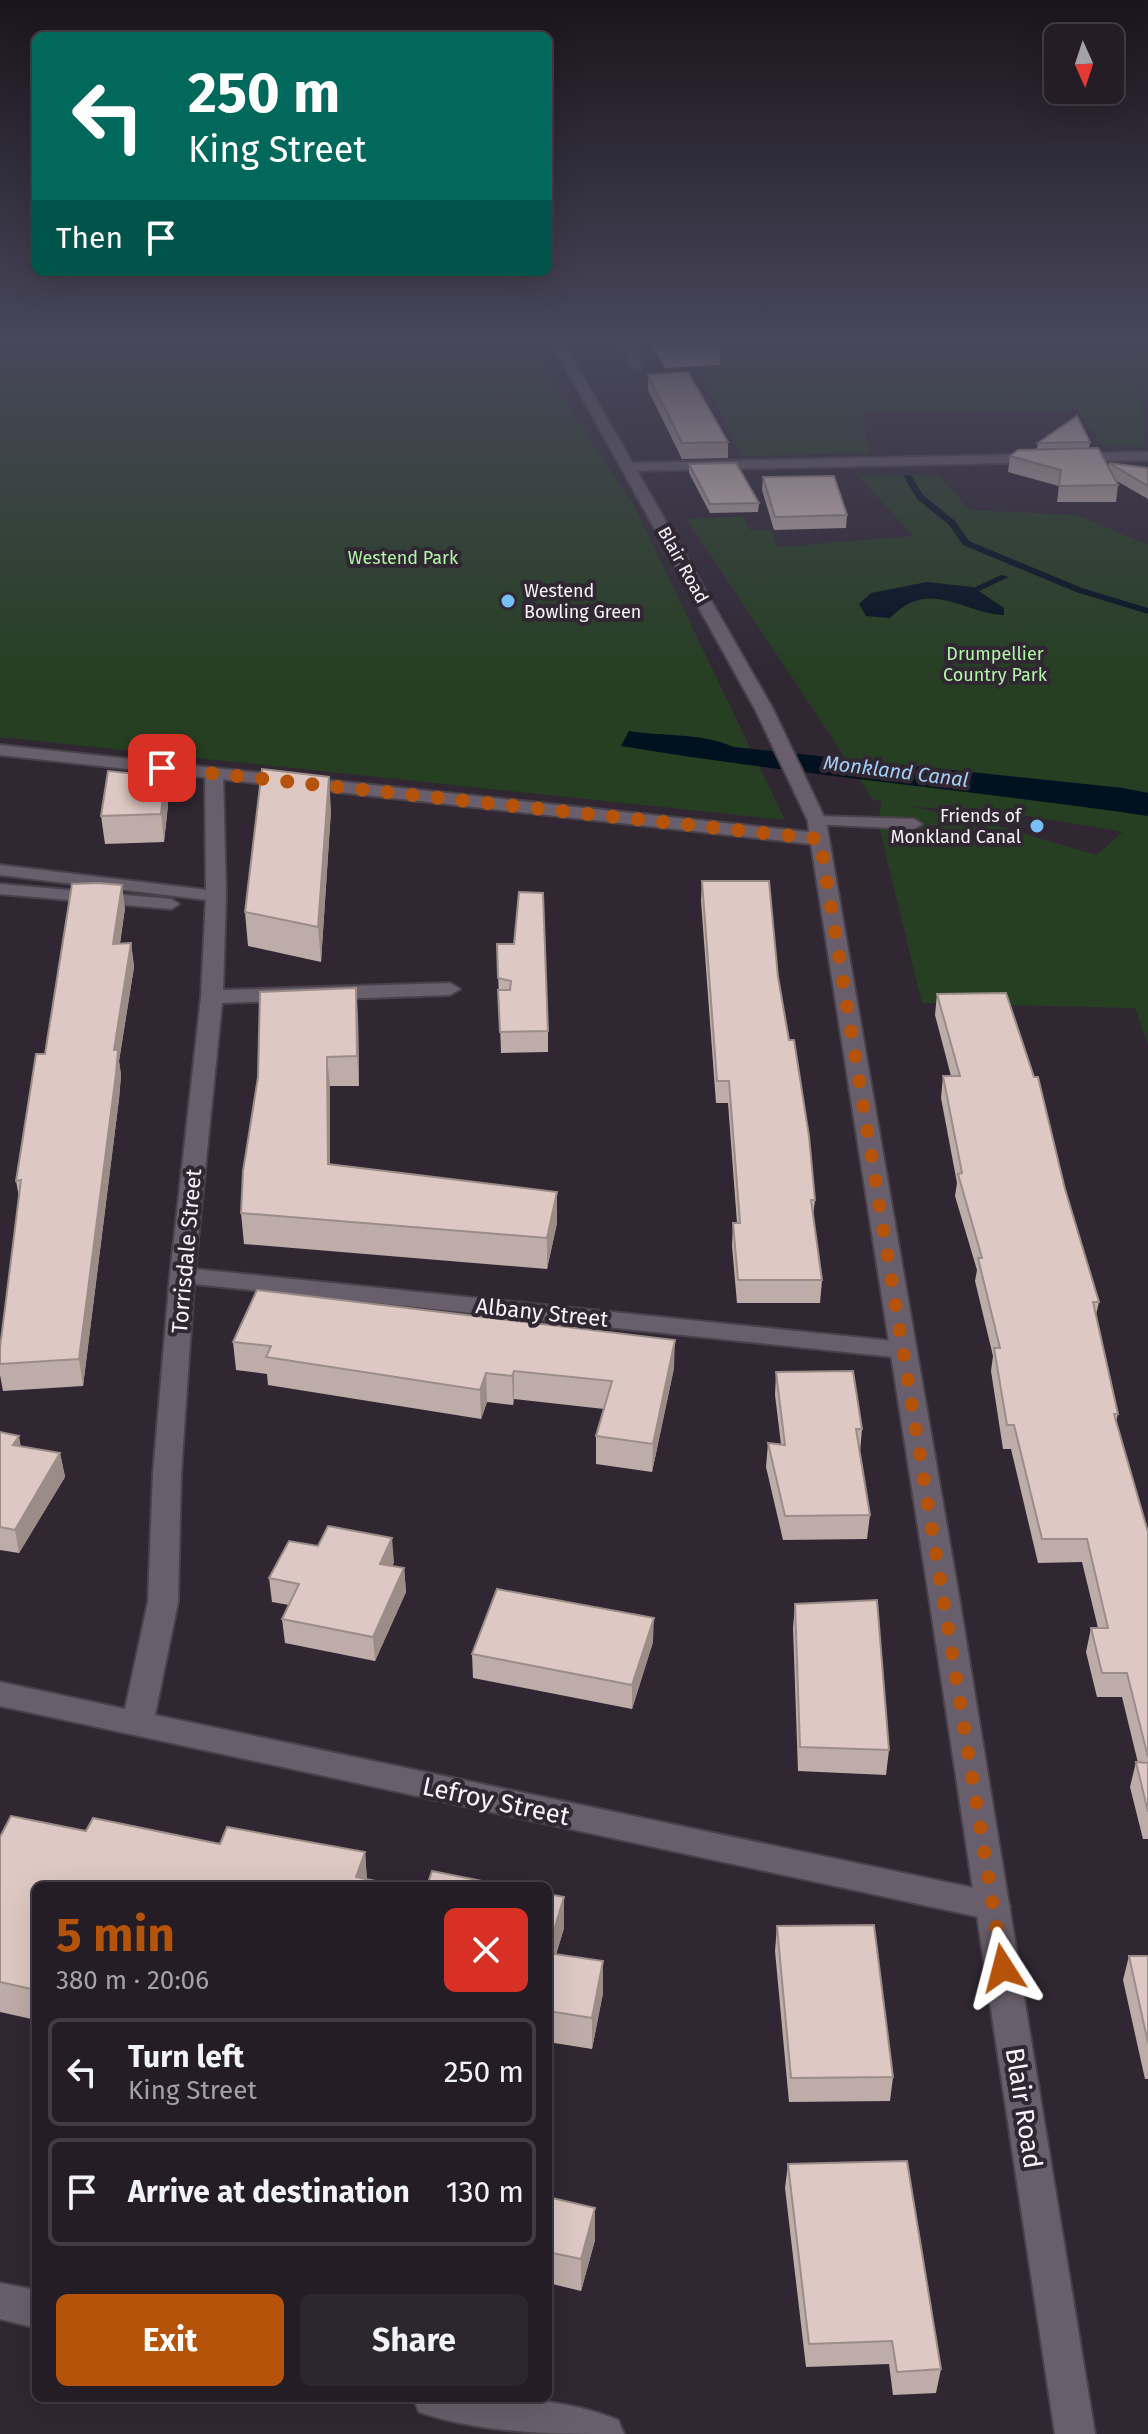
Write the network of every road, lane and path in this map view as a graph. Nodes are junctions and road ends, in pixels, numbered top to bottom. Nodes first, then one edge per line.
1 (619, 452) edge
2 (1148, 456) edge
3 (628, 467) junction
4 (0, 750) edge
5 (214, 774) junction
6 (914, 824) dead end
7 (818, 830) junction
8 (0, 870) edge
9 (0, 889) edge
10 (216, 902) junction
11 (450, 989) dead end
12 (212, 997) junction
13 (182, 1275) junction
14 (903, 1350) junction
15 (0, 1694) edge
16 (137, 1726) junction
17 (993, 1906) junction
18 (0, 2301) edge
19 (32, 2308) edge
20 (452, 2402) edge
21 (604, 2434) edge
22 (1075, 2434) edge

1 - 3 street, Blair Road
2 - 3 street
3 - 7 street, Blair Road
4 - 5 street
5 - 7 street
5 - 10 street, Torrisdale Street
6 - 7 lane
7 - 14 street, Blair Road
8 - 10 lane
9 - 10 lane
10 - 12 street, Torrisdale Street
11 - 12 street
12 - 13 street, Torrisdale Street
13 - 14 street, Albany Street
13 - 16 street, Torrisdale Street
14 - 17 street, Blair Road
15 - 16 street, Lefroy Street
16 - 17 street, Lefroy Street
17 - 22 street, Blair Road
18 - 19 street
20 - 21 street

